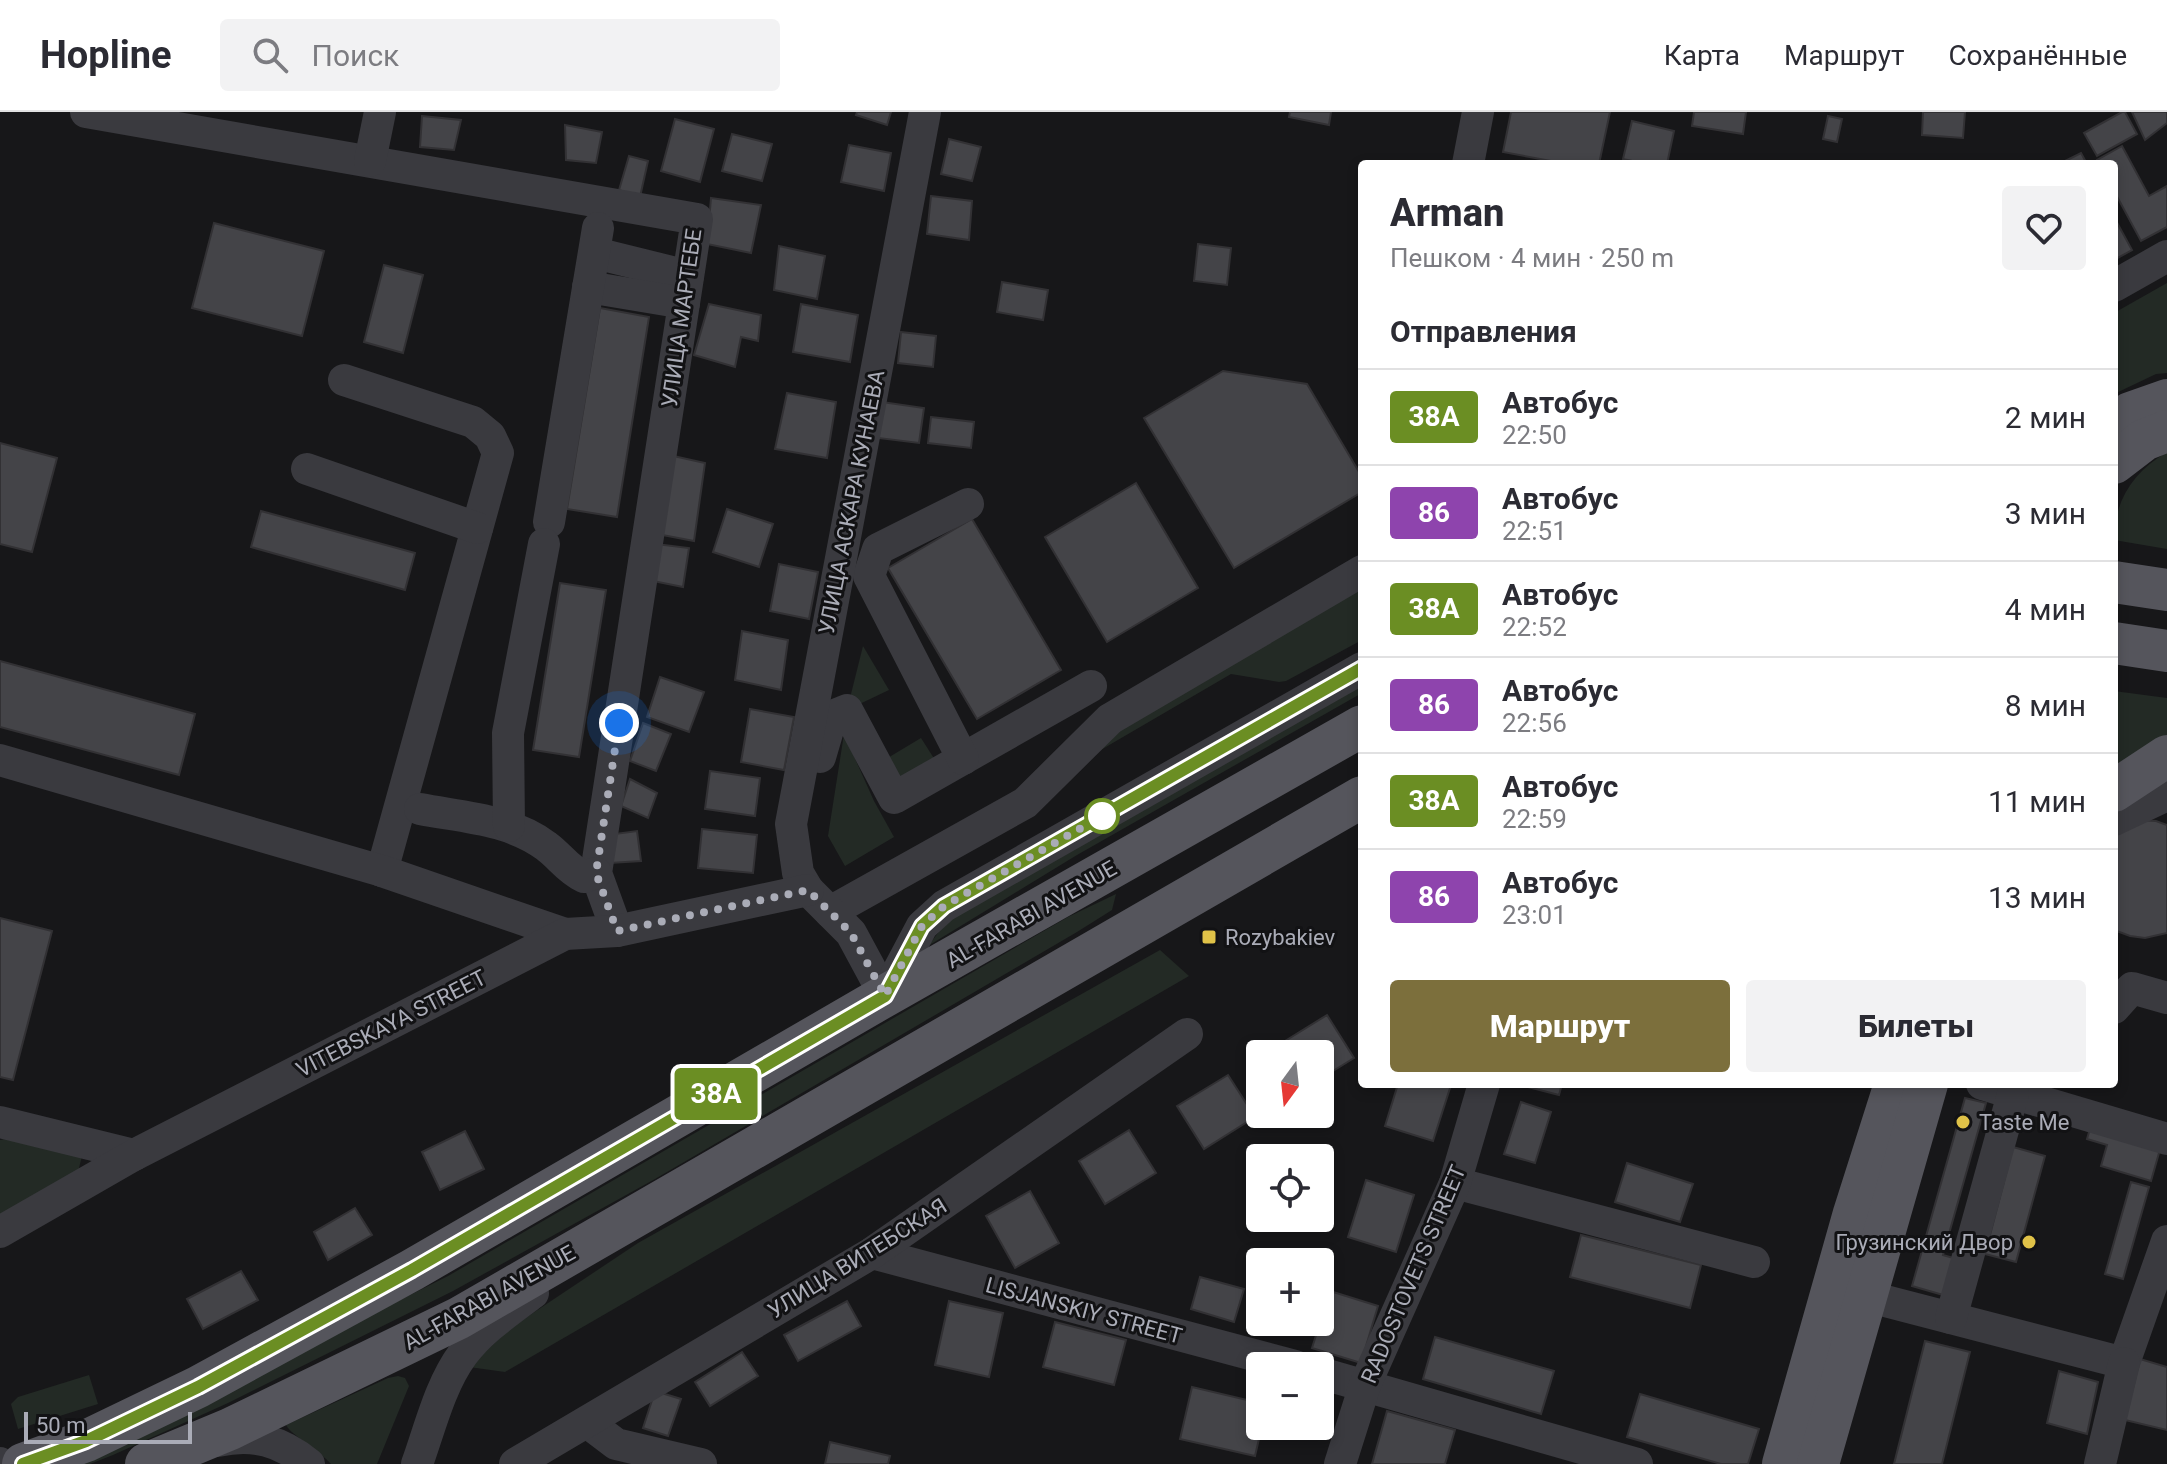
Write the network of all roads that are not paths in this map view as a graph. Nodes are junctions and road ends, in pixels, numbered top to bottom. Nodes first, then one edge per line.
1 (86, 112) edge
2 (380, 112) edge
3 (925, 112) edge
4 (1478, 112) edge
5 (1469, 160) edge
6 (370, 161) junction
7 (2167, 256) edge
8 (2118, 284) edge
9 (588, 287) junction
10 (686, 290) junction
11 (344, 380) dead end
12 (2167, 400) edge
13 (2118, 421) edge
14 (2167, 431) edge
15 (2118, 458) edge
16 (307, 469) dead end
17 (968, 504) dead end
18 (477, 528) junction
19 (1358, 573) edge
20 (2118, 582) edge
21 (2167, 587) edge
22 (2118, 644) edge
23 (2167, 651) edge
24 (1358, 670) edge
25 (1091, 686) dead end
26 (1358, 728) edge
27 (2167, 756) edge
28 (963, 759) junction
29 (0, 760) edge
30 (1358, 799) edge
31 (2148, 802) edge
32 (420, 809) dead end
33 (1358, 814) edge
34 (2118, 818) edge
35 (1315, 825) junction
36 (509, 826) junction
37 (795, 849) junction
38 (382, 871) junction
39 (596, 873) junction
40 (819, 901) junction
41 (617, 931) junction
42 (565, 934) junction
43 (885, 996) junction
44 (2167, 998) edge
45 (2118, 1004) edge
46 (1187, 1034) dead end
47 (1483, 1088) edge
48 (1861, 1088) edge
49 (1894, 1088) edge
50 (1929, 1088) edge
51 (1994, 1088) edge
52 (2013, 1094) junction
53 (2076, 1098) edge
54 (0, 1122) edge
55 (2167, 1139) edge
56 (134, 1155) junction
57 (1455, 1183) junction
58 (1854, 1213) junction
59 (634, 1216) junction
60 (0, 1232) edge
61 (2167, 1241) edge
62 (872, 1253) junction
63 (1754, 1262) dead end
64 (1866, 1296) junction
65 (2156, 1304) edge
66 (1951, 1318) junction
67 (1246, 1353) edge
68 (2124, 1363) junction
69 (1334, 1377) edge
70 (1365, 1385) junction
71 (587, 1422) junction
72 (163, 1457) edge
73 (23, 1464) edge
74 (309, 1464) edge
75 (417, 1464) edge
76 (515, 1464) edge
77 (701, 1464) edge
78 (1340, 1464) edge
79 (1637, 1464) edge
80 (1783, 1464) edge
81 (1818, 1464) edge
82 (2100, 1464) edge

1 - 6 street, УЛИЦА МАРТЕБЕ
2 - 6 street
3 - 37 street, УЛИЦА АСКАРА КУНАЕВА
4 - 5 street
6 - 10 street, УЛИЦА МАРТЕБЕ
7 - 8 street
9 - 10 street
9 - 10 street
9 - 36 street
10 - 39 street, УЛИЦА МАРТЕБЕ
11 - 18 street
12 - 13 main road
14 - 15 main road
16 - 18 street
17 - 28 street
18 - 38 street
19 - 40 street, VITEBSKAYA STREET
20 - 21 main road
22 - 23 main road
24 - 43 street
25 - 28 street
26 - 43 main road, AL-FARABI AVENUE
27 - 31 main road
28 - 37 street
29 - 38 street
30 - 35 main road, AL-FARABI AVENUE
31 - 34 street
32 - 36 street
33 - 35 main road
35 - 59 main road, AL-FARABI AVENUE
36 - 39 street
37 - 40 street, УЛИЦА АСКАРА КУНАЕВА
38 - 42 street
39 - 41 street, УЛИЦА МАРТЕБЕ
40 - 41 street, VITEBSKAYA STREET
40 - 43 street
41 - 42 street, VITEBSKAYA STREET
42 - 56 street, VITEBSKAYA STREET
43 - 73 main road, AL-FARABI AVENUE
44 - 45 street
46 - 62 street, УЛИЦА ВИТЕБСКАЯ
47 - 57 street, RADOSTOVETS STREET
48 - 58 main road
49 - 58 main road
50 - 64 main road
51 - 52 street
52 - 53 street
52 - 66 street
53 - 55 street
54 - 56 street
56 - 60 street, VITEBSKAYA STREET
57 - 63 street
57 - 70 street, RADOSTOVETS STREET
58 - 80 main road
59 - 72 main road, AL-FARABI AVENUE
59 - 75 street
61 - 65 street
62 - 67 street, LISJANSKIY STREET
62 - 71 street, УЛИЦА ВИТЕБСКАЯ
64 - 66 street
64 - 81 main road
65 - 68 street
66 - 68 street
68 - 82 street
69 - 70 street
70 - 78 street, RADOSTOVETS STREET
70 - 79 street
71 - 76 street, УЛИЦА ВИТЕБСКАЯ
71 - 77 street
72 - 74 street

